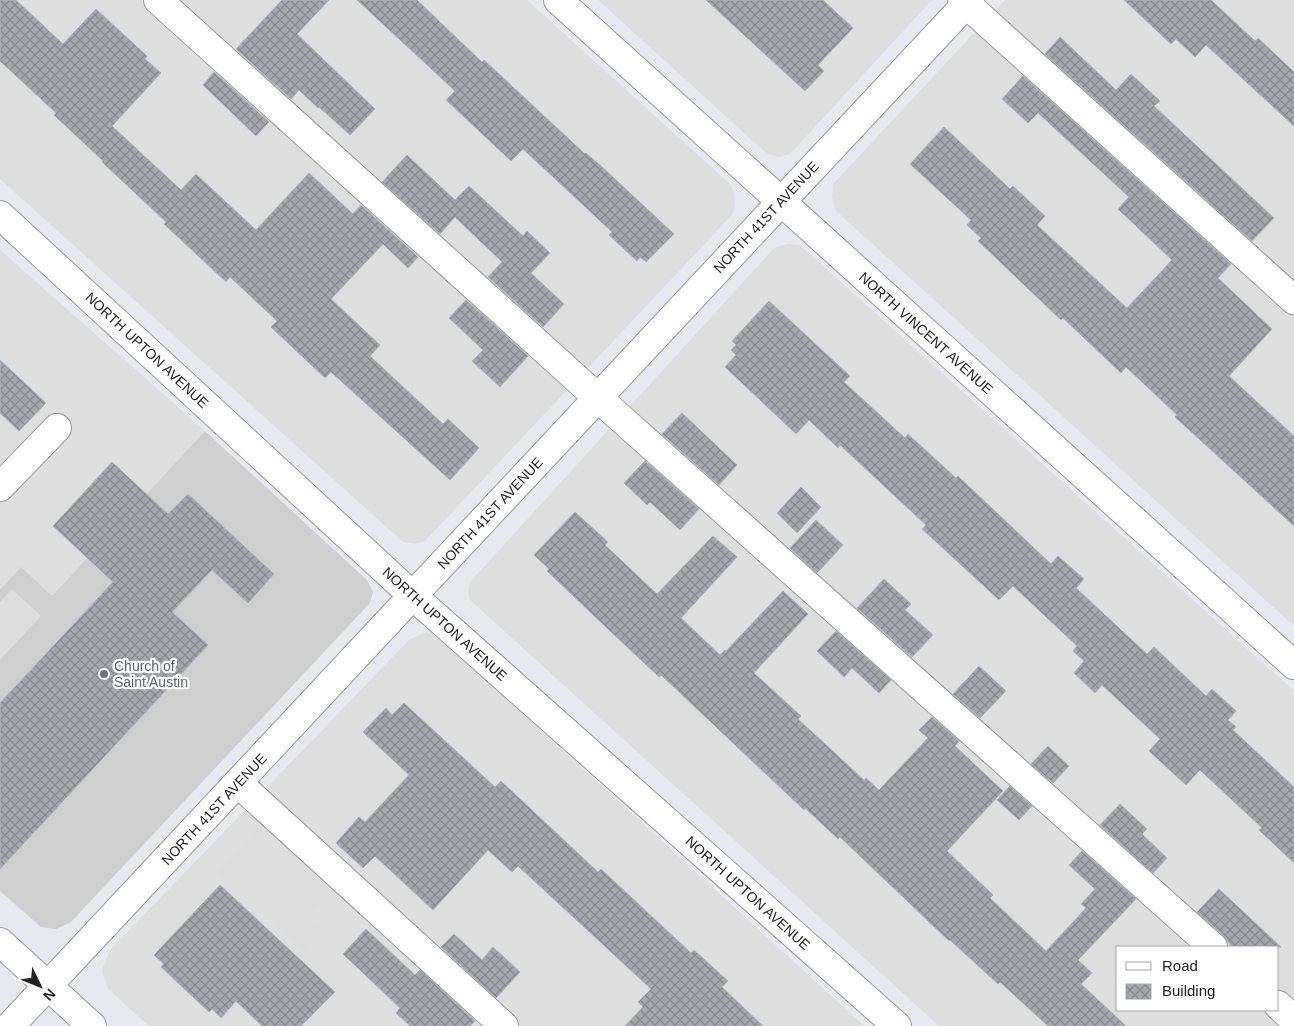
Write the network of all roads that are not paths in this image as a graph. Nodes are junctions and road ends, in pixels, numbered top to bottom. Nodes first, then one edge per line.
1 (158, 0) edge
2 (558, 0) edge
3 (966, 1) edge
4 (781, 202) junction
5 (0, 215) edge
6 (1294, 300) edge
7 (598, 398) junction
8 (57, 428) dead end
9 (0, 487) edge
10 (413, 596) junction
11 (1294, 665) edge
12 (238, 783) junction
13 (0, 942) edge
14 (1212, 946) edge
15 (48, 986) junction
16 (1279, 1006) edge
17 (1294, 1020) edge
18 (10, 1026) edge
19 (92, 1026) edge
20 (504, 1026) edge
21 (897, 1026) edge

1 - 7 street
2 - 4 street, NORTH VINCENT AVENUE
3 - 4 street, NORTH 41ST AVENUE
3 - 6 street
4 - 7 street, NORTH 41ST AVENUE
4 - 11 street, NORTH VINCENT AVENUE
5 - 10 street, NORTH UPTON AVENUE
7 - 10 street, NORTH 41ST AVENUE
7 - 14 street
8 - 9 street
10 - 12 street, NORTH 41ST AVENUE
10 - 21 street, NORTH UPTON AVENUE
12 - 15 street, NORTH 41ST AVENUE
12 - 20 street
13 - 15 street
15 - 18 street, NORTH 41ST AVENUE
15 - 19 street
16 - 17 street

